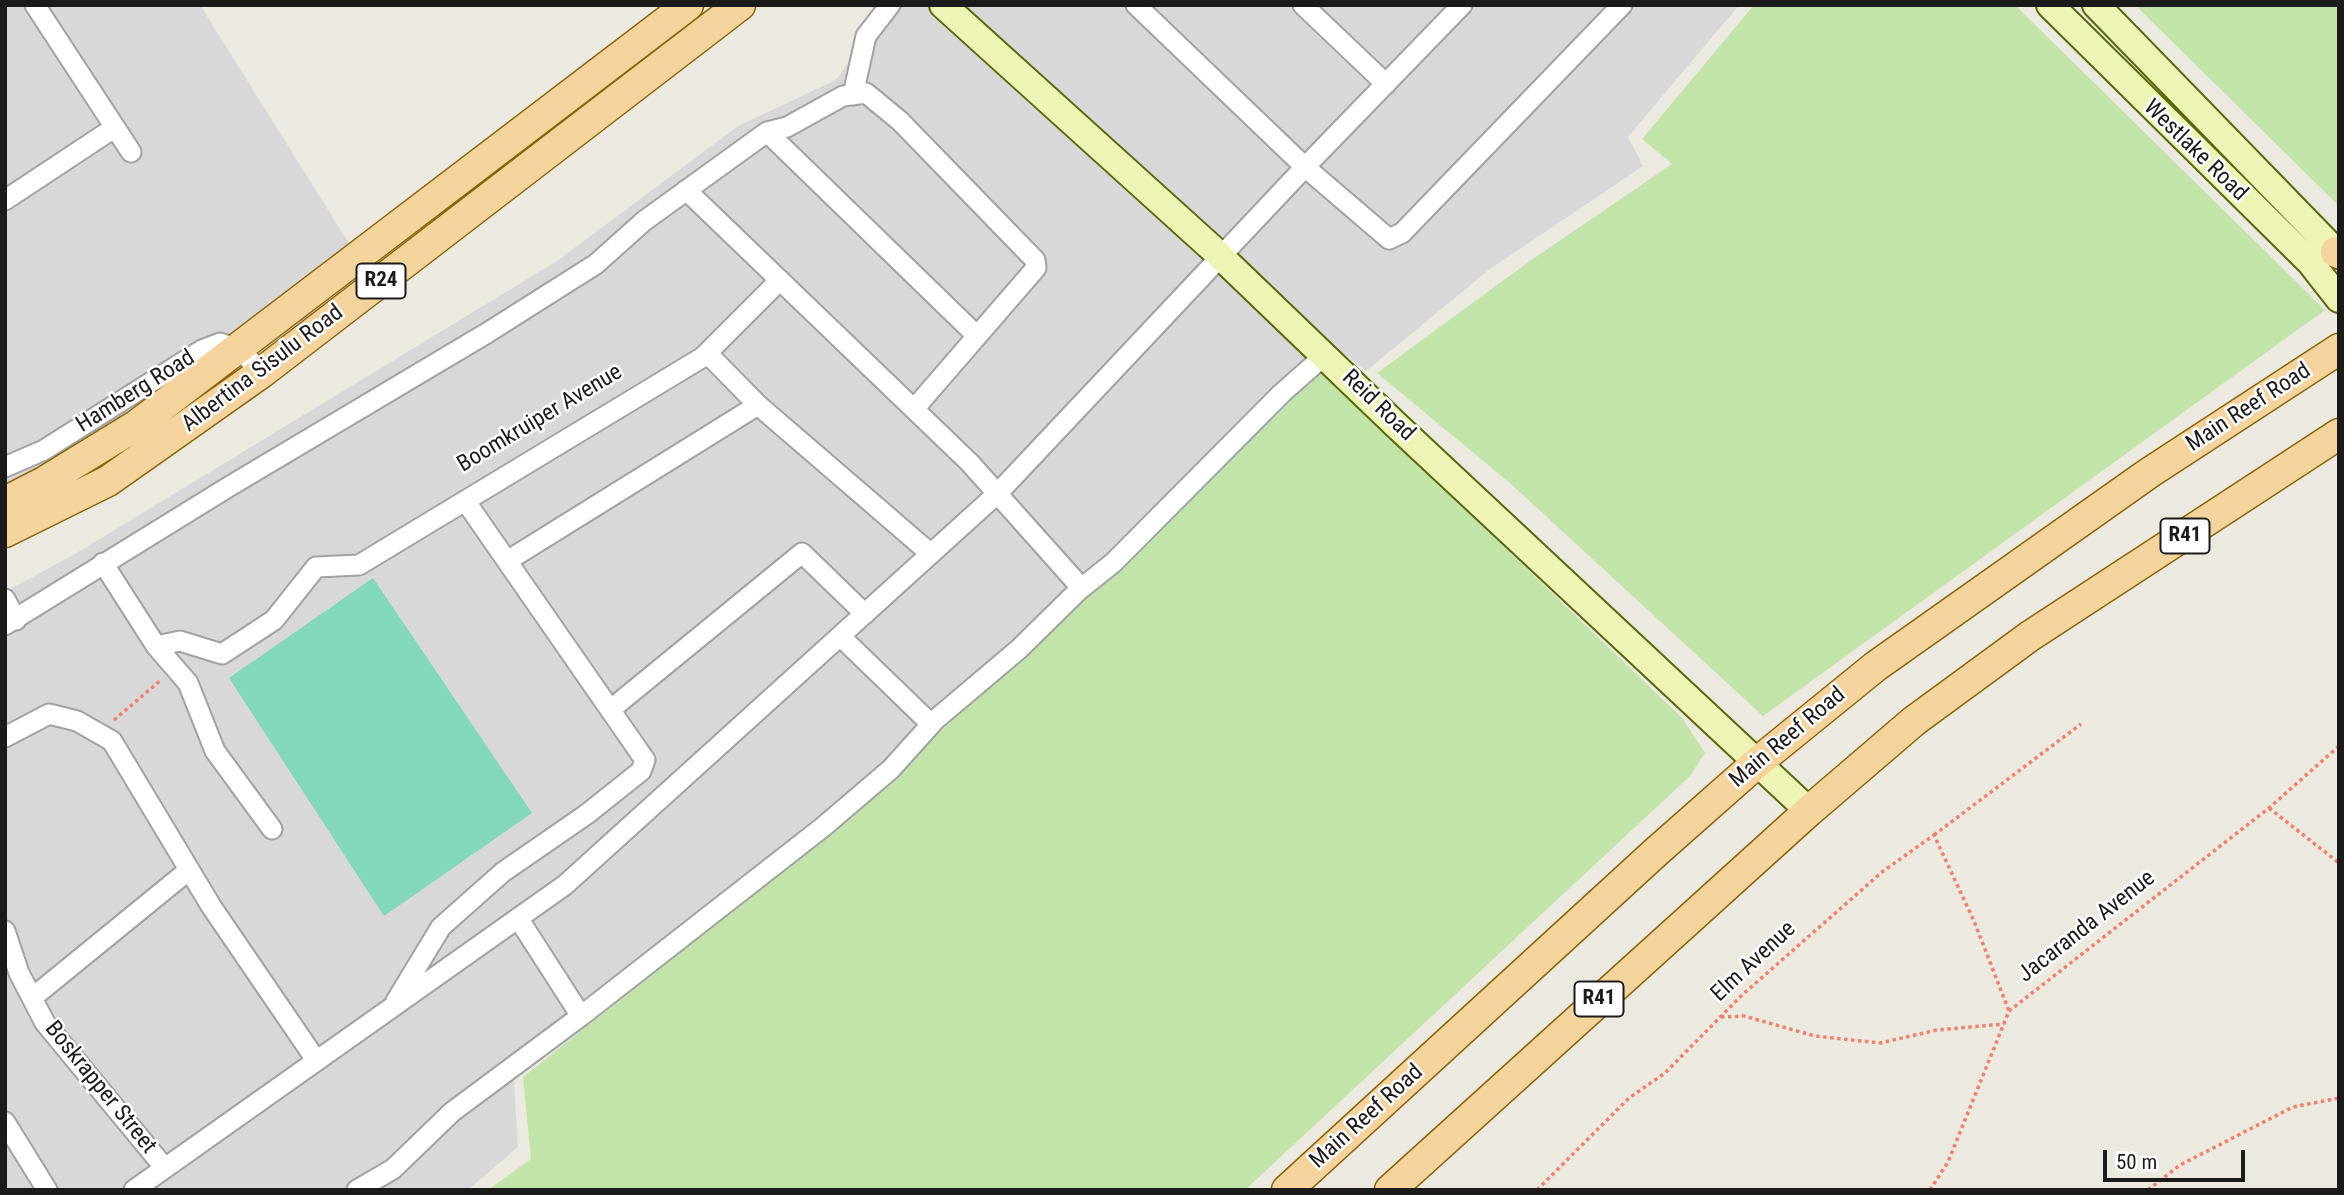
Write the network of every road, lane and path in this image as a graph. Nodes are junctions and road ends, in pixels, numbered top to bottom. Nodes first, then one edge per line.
1 (35, 5) edge
2 (688, 5) edge
3 (740, 5) edge
4 (890, 5) edge
5 (943, 5) edge
6 (1136, 5) edge
7 (1303, 5) edge
8 (1462, 5) edge
9 (1622, 5) edge
10 (2050, 5) edge
11 (2096, 5) edge
12 (1386, 83) junction
13 (853, 95) junction
14 (114, 128) junction
15 (766, 132) junction
16 (131, 152) dead end
17 (1305, 167) junction
18 (686, 190) junction
19 (5, 200) edge
20 (2338, 253) edge
21 (1222, 258) junction
22 (780, 280) junction
23 (2339, 299) edge
24 (975, 334) junction
25 (240, 349) junction
26 (2339, 349) edge
27 (707, 353) junction
28 (1325, 355) junction
29 (261, 373) junction
30 (758, 405) junction
31 (914, 409) junction
32 (2339, 434) edge
33 (5, 467) edge
34 (998, 493) junction
35 (5, 502) edge
36 (466, 502) junction
37 (5, 532) edge
38 (931, 554) junction
39 (507, 561) junction
40 (103, 563) junction
41 (1077, 583) dead end
42 (5, 599) edge
43 (865, 614) junction
44 (11, 622) edge
45 (840, 636) junction
46 (156, 646) junction
47 (175, 668) junction
48 (610, 710) junction
49 (931, 724) junction
50 (2081, 724) dead end
51 (98, 733) junction
52 (5, 737) edge
53 (2339, 746) edge
54 (1759, 761) junction
55 (2269, 808) junction
56 (1809, 811) junction
57 (272, 829) dead end
58 (1934, 835) junction
59 (2339, 863) edge
60 (189, 870) junction
61 (518, 918) junction
62 (5, 931) edge
63 (32, 998) junction
64 (392, 1008) junction
65 (2009, 1011) junction
66 (582, 1016) junction
67 (1719, 1018) junction
68 (2004, 1024) junction
69 (316, 1060) junction
70 (2339, 1098) edge
71 (5, 1122) edge
72 (164, 1167) junction
73 (47, 1190) edge
74 (134, 1190) edge
75 (357, 1190) edge
76 (1287, 1190) edge
77 (1390, 1190) edge
78 (1536, 1190) edge
79 (1930, 1190) edge
80 (2148, 1190) edge

1 - 14 street
2 - 25 main road, Albertina Sisulu Road / R24
3 - 29 main road, Albertina Sisulu Road / R24
4 - 13 street
5 - 21 street, Reid Road
6 - 17 street
7 - 12 street
8 - 12 street
9 - 17 street
10 - 23 street, Westlake Road
11 - 20 street, Westlake Road
12 - 17 street
13 - 15 street
13 - 24 street
14 - 16 street
14 - 19 street
15 - 18 street
15 - 24 street
17 - 21 street
18 - 22 street
18 - 40 street
21 - 28 street, Reid Road
21 - 34 street
22 - 27 street
22 - 31 street
24 - 31 street
25 - 29 street
25 - 33 street, Hamberg Road
25 - 35 main road, Albertina Sisulu Road / R24
26 - 54 main road, Main Reef Road
27 - 30 street
27 - 36 street
28 - 49 street
28 - 54 street, Reid Road
29 - 37 main road, Albertina Sisulu Road / R24
30 - 38 street
30 - 39 street
31 - 34 street
32 - 56 main road, R41
34 - 38 street
34 - 41 street
36 - 39 street
36 - 46 street
38 - 43 street
39 - 48 street
40 - 44 street
40 - 46 street
42 - 44 street
43 - 45 street
43 - 48 street
45 - 49 street
45 - 61 street
46 - 47 street
47 - 51 path
47 - 57 street
48 - 64 street
49 - 66 street
50 - 58 path, Elm Avenue
51 - 52 street
51 - 60 street
53 - 55 path, Jacaranda Avenue
54 - 56 street, Reid Road
54 - 76 main road, Main Reef Road
55 - 59 path
55 - 65 path, Jacaranda Avenue
56 - 77 main road, R41
58 - 65 path
58 - 67 path, Elm Avenue
60 - 63 street
60 - 69 street
61 - 64 street
61 - 66 street
62 - 63 street, Boskrapper Street
63 - 72 street, Boskrapper Street
64 - 69 street
65 - 68 path, Jacaranda Avenue
66 - 75 street
67 - 68 path
67 - 78 path, Elm Avenue
68 - 79 path, Jacaranda Avenue
69 - 72 street
70 - 80 path
71 - 73 street
72 - 74 street

